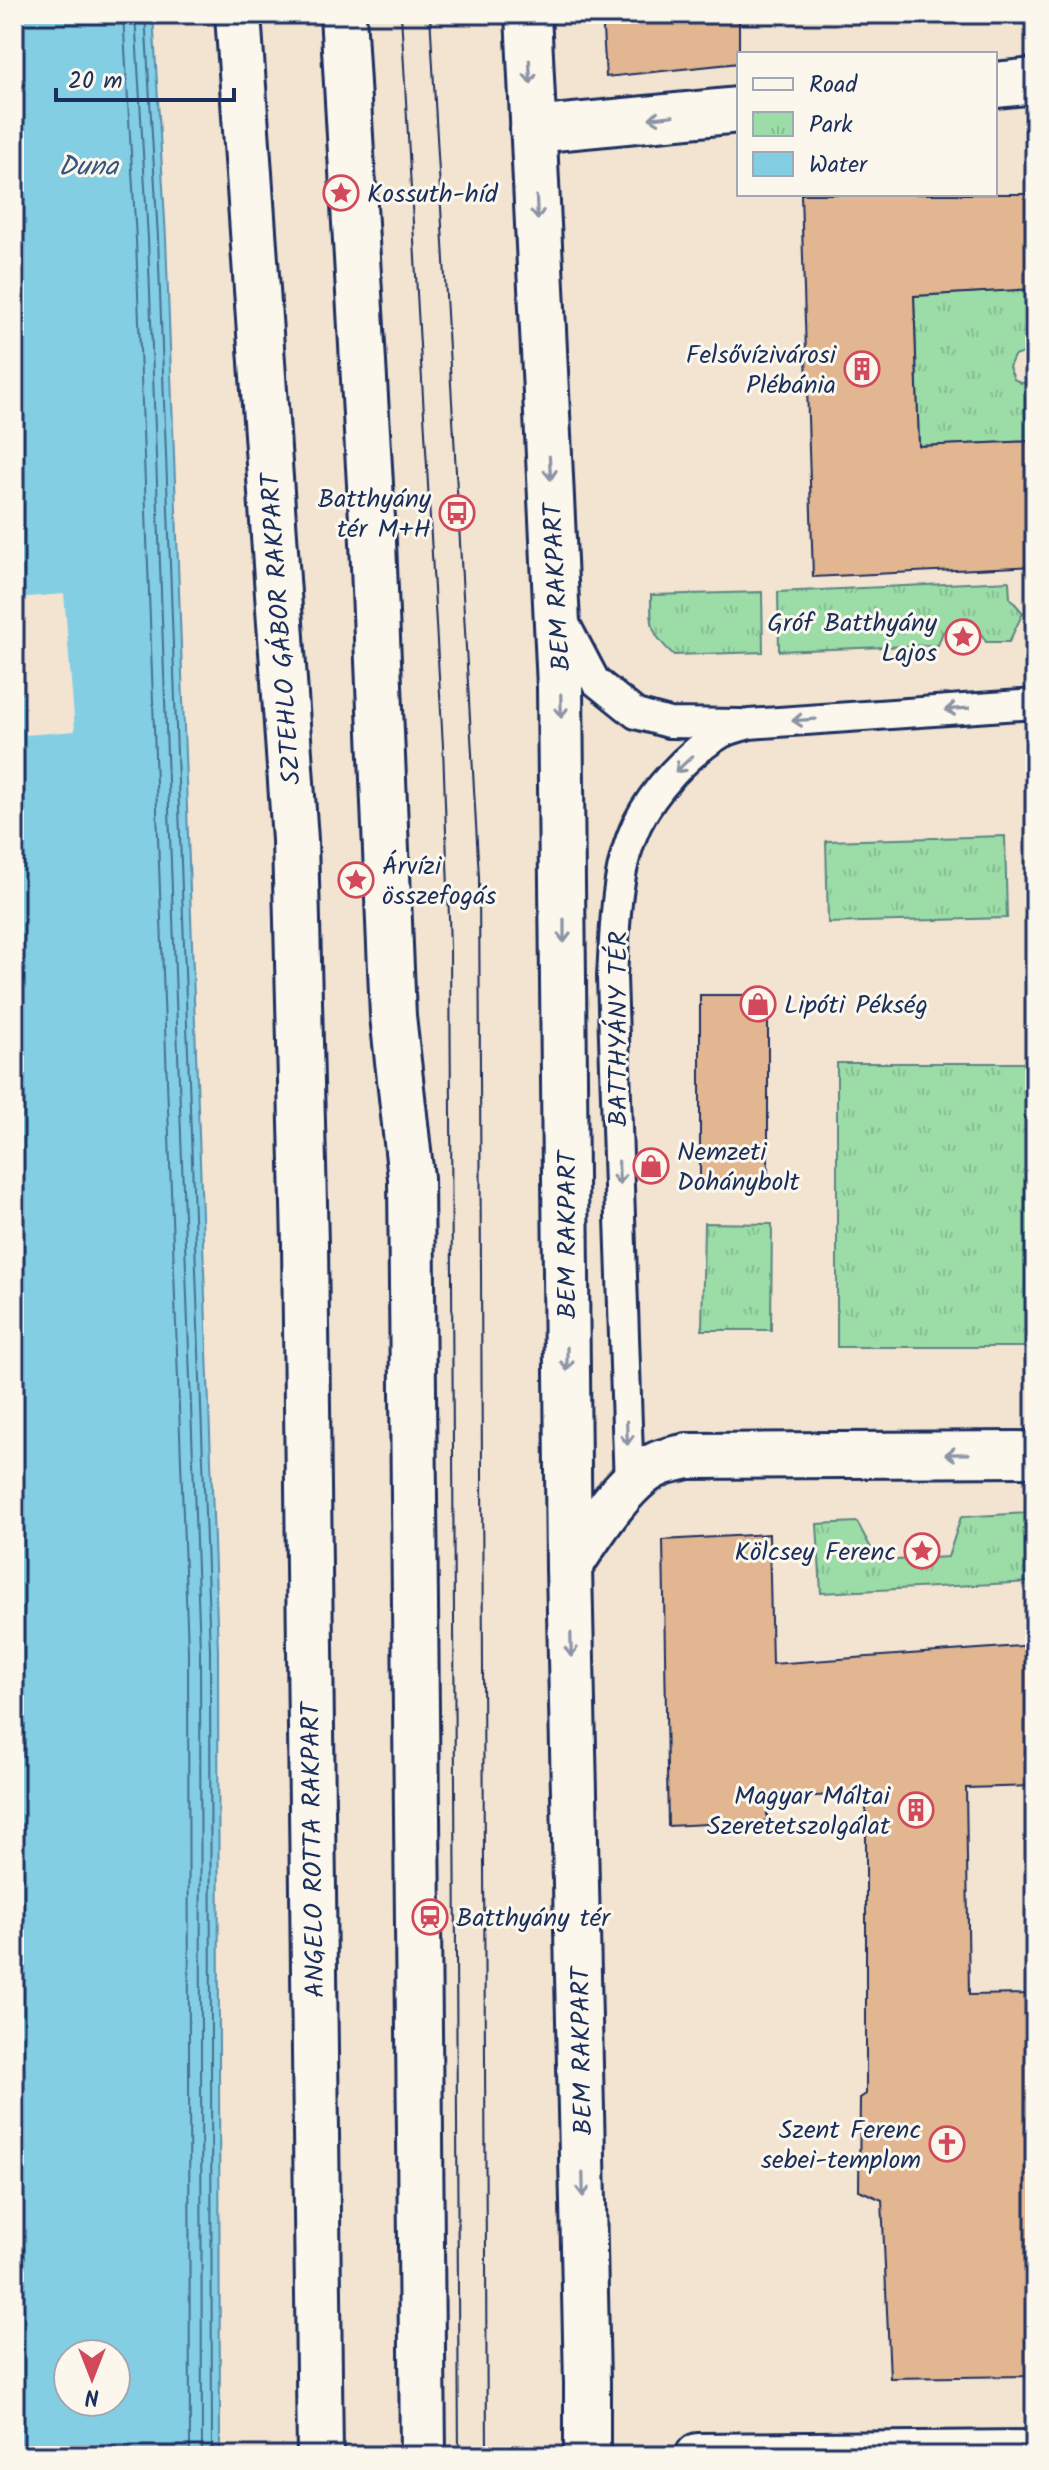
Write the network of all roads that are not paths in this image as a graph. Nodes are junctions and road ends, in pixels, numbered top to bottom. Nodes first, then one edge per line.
1 (238, 14) edge
2 (343, 14) edge
3 (528, 14) edge
4 (1035, 81) edge
5 (997, 85) edge
6 (737, 110) edge
7 (533, 130) junction
8 (556, 607) junction
9 (1035, 704) edge
10 (749, 724) junction
11 (305, 1244) joint
12 (1035, 1454) edge
13 (629, 1486) junction
14 (569, 1567) junction
15 (1035, 2453) edge
16 (320, 2456) edge
17 (423, 2456) edge
18 (587, 2456) edge
19 (698, 2456) edge

1 - 11 street, SZTEHLO GÁBOR RAKPART
2 - 17 street
3 -> 7 street, BEM RAKPART
4 - 5 street
6 -> 7 street
7 -> 8 street, BEM RAKPART
8 - 10 lane
8 -> 14 street, BEM RAKPART
9 -> 10 lane, BATTHYÁNY TÉR
10 -> 13 lane, BATTHYÁNY TÉR
11 - 16 street, ANGELO ROTTA RAKPART
12 -> 13 street
13 - 14 street
14 -> 18 street, BEM RAKPART
15 - 19 street

